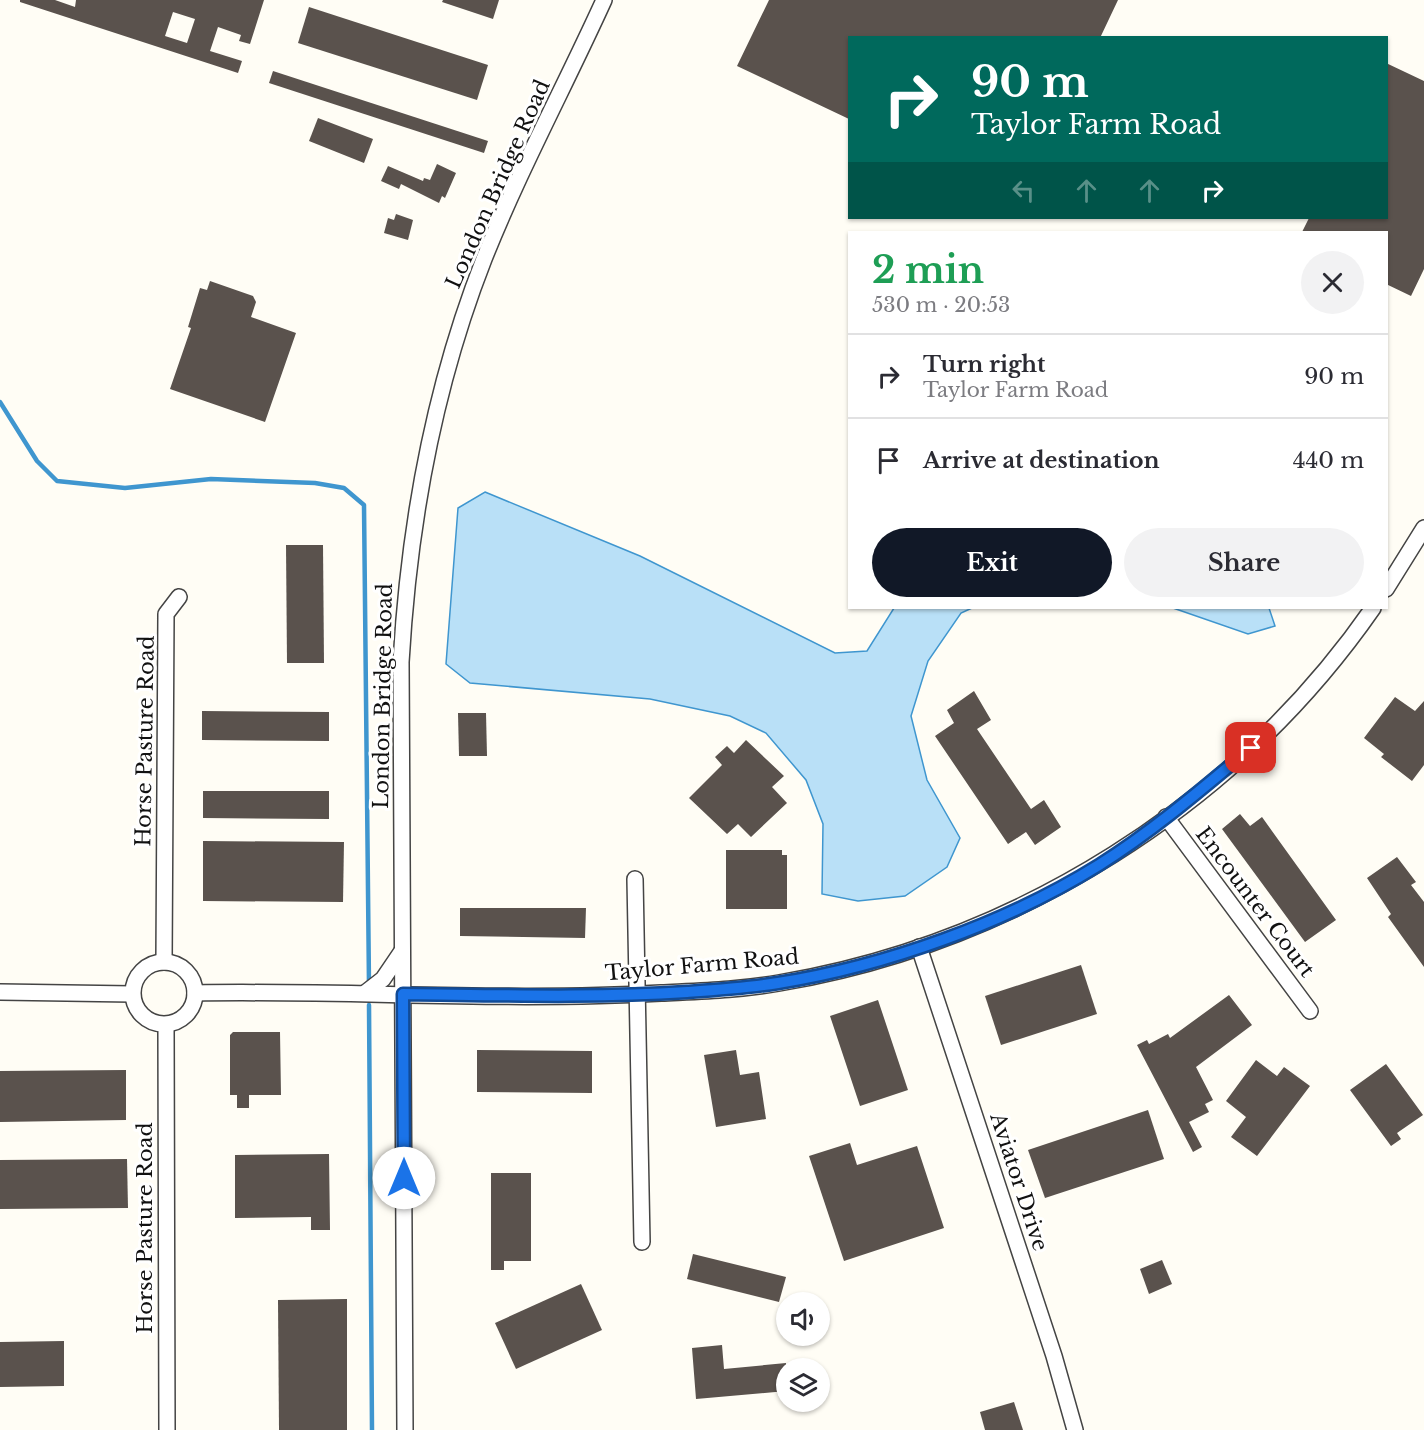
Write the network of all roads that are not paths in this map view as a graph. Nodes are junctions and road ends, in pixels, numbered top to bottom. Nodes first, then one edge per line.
1 (604, 0) edge
2 (1424, 528) edge
3 (1388, 586) edge
4 (179, 597) dead end
5 (1372, 609) edge
6 (1166, 817) junction
7 (635, 879) dead end
8 (919, 947) junction
9 (402, 951) junction
10 (164, 962) junction
11 (0, 992) edge
12 (195, 993) junction
13 (365, 993) junction
14 (132, 994) junction
15 (403, 994) junction
16 (637, 994) junction
17 (1310, 1011) dead end
18 (166, 1025) junction
19 (642, 1242) dead end
20 (167, 1430) edge
21 (405, 1430) edge
22 (1075, 1430) edge

1 - 9 street, London Bridge Road
2 - 3 street
4 - 10 street, Horse Pasture Road
5 - 6 street, Taylor Farm Road
6 - 8 street, Taylor Farm Road
6 - 17 street, Encounter Court
7 - 16 street
8 - 16 street, Taylor Farm Road
8 - 22 street, Aviator Drive
9 - 13 street
9 - 15 street, London Bridge Road
10 - 12 street
10 - 14 street
11 - 14 street
12 - 13 street, Taylor Farm Road
12 - 18 street
13 - 15 street, Taylor Farm Road
14 - 18 street
15 - 16 street, Taylor Farm Road
15 - 21 street, London Bridge Road
16 - 19 street
18 - 20 street, Horse Pasture Road

